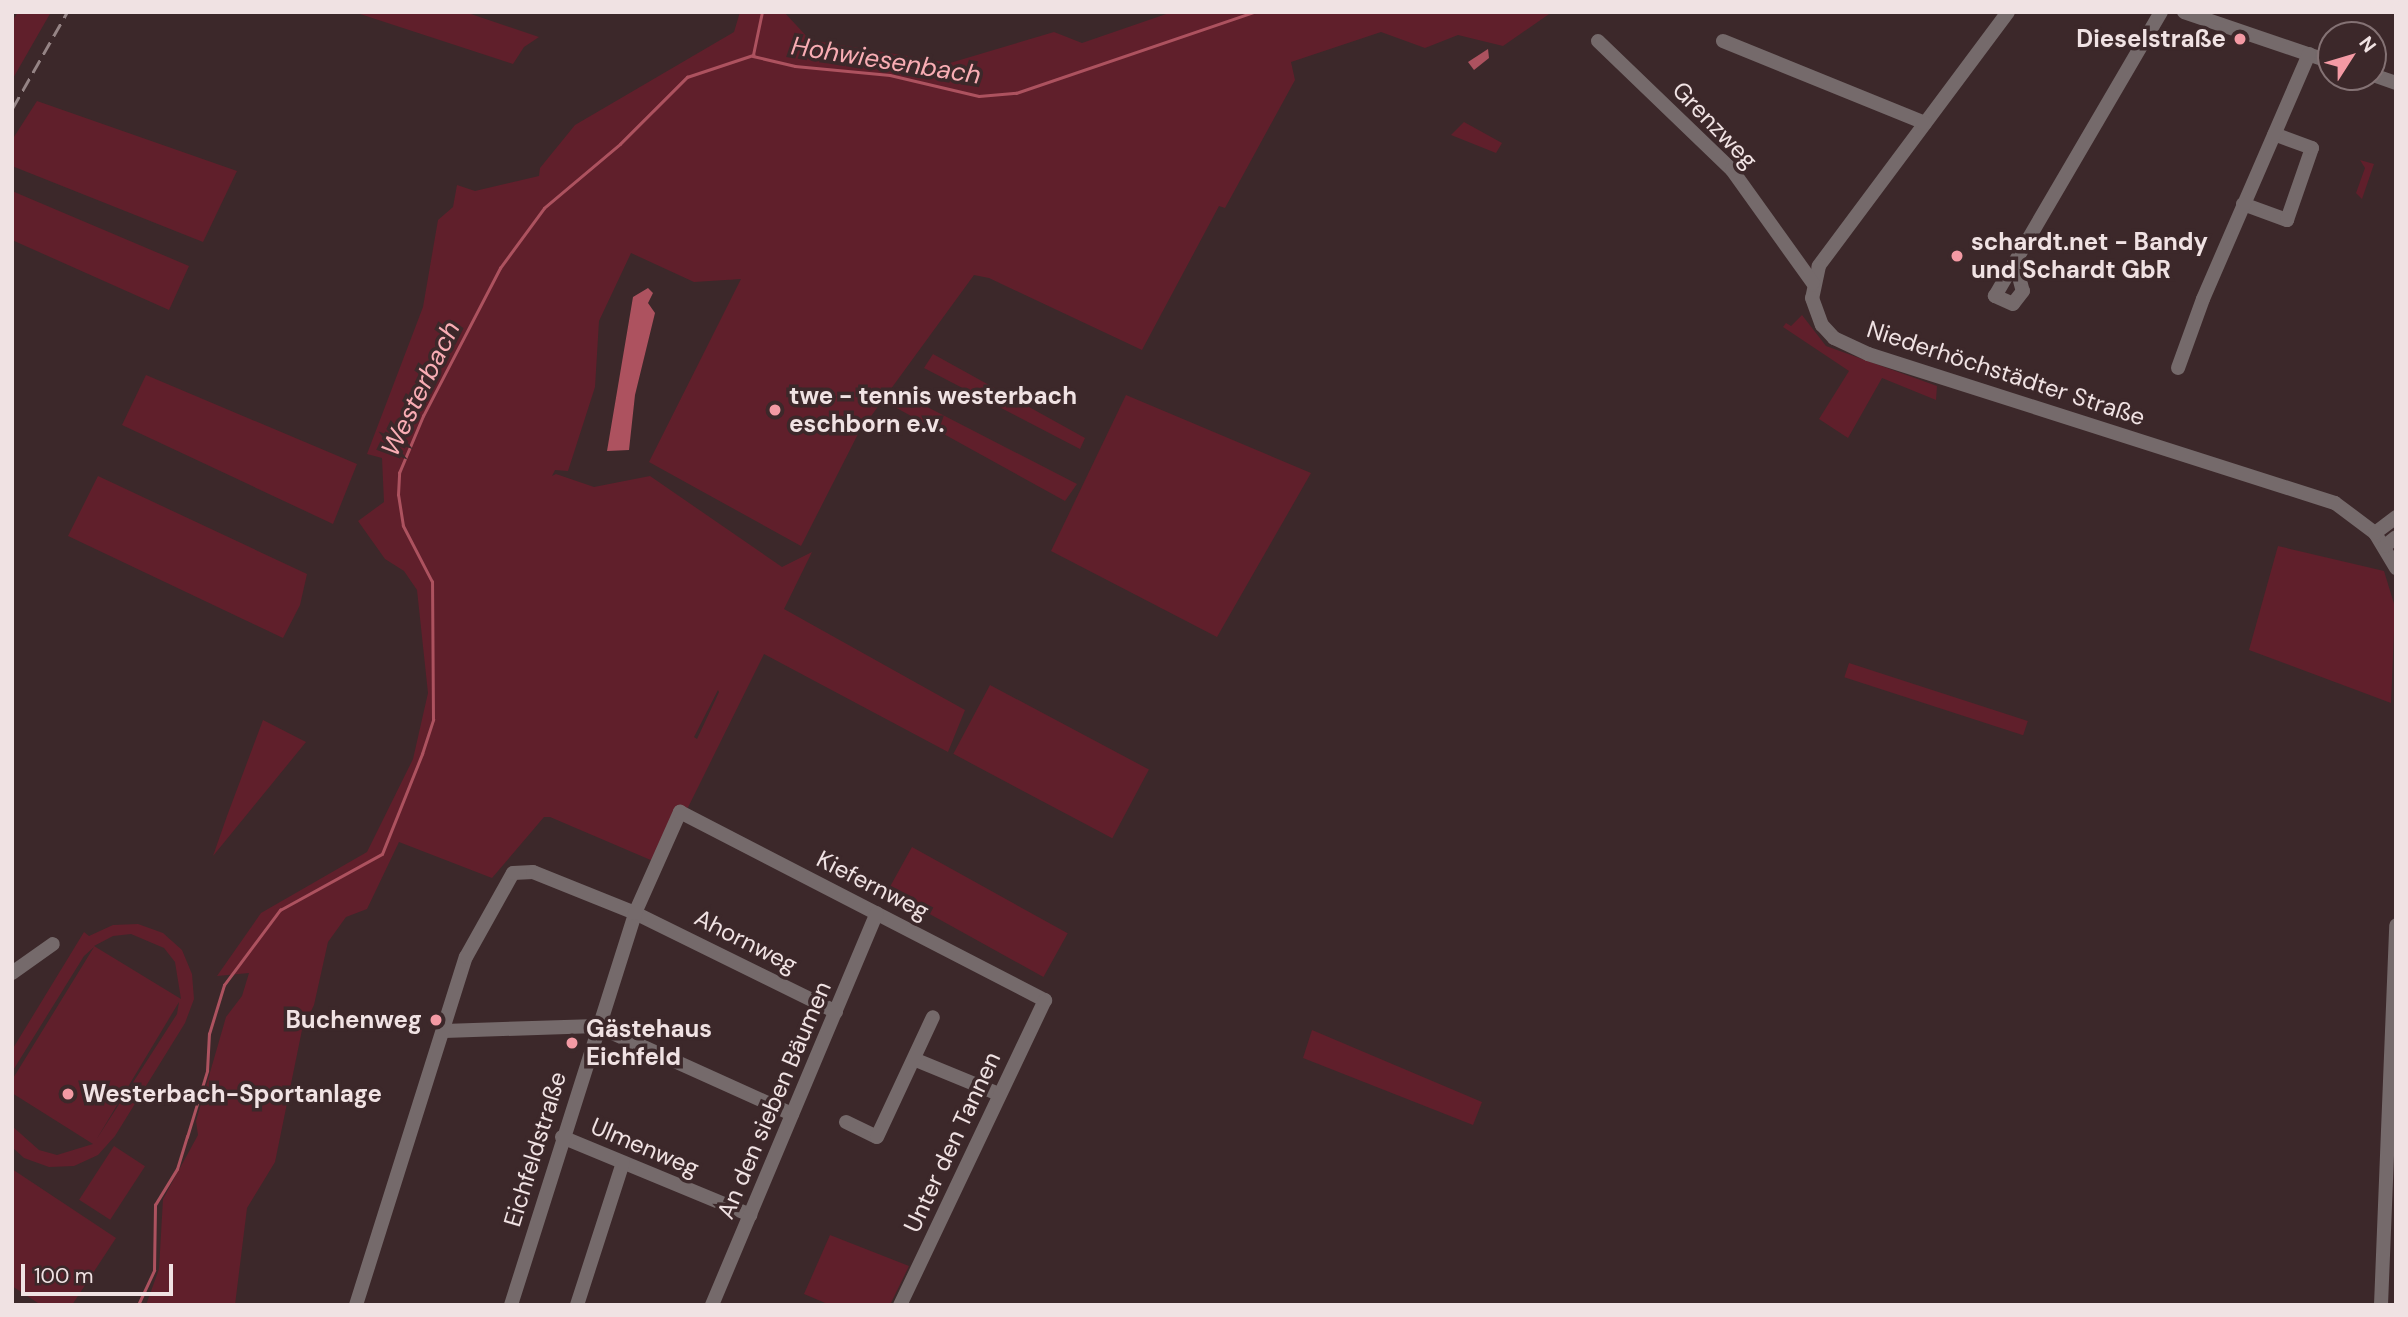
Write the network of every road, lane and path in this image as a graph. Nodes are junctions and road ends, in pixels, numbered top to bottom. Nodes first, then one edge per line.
1 (2008, 12) edge
2 (2161, 12) edge
3 (2184, 12) edge
4 (1598, 41) dead end
5 (1723, 41) dead end
6 (2309, 54) junction
7 (2317, 57) edge
8 (1925, 123) junction
9 (2274, 134) junction
10 (2243, 204) junction
11 (2015, 262) dead end
12 (1813, 283) junction
13 (2178, 368) dead end
14 (2396, 517) edge
15 (2375, 533) junction
16 (2390, 542) edge
17 (2396, 568) edge
18 (680, 812) joint
19 (877, 912) junction
20 (635, 913) junction
21 (2396, 925) edge
22 (53, 944) dead end
23 (12, 973) edge
24 (1045, 1000) joint
25 (836, 1012) junction
26 (933, 1017) dead end
27 (597, 1026) junction
28 (444, 1031) junction
29 (916, 1060) junction
30 (999, 1094) junction
31 (792, 1114) junction
32 (846, 1122) dead end
33 (562, 1137) junction
34 (623, 1163) junction
35 (750, 1215) junction
36 (356, 1305) edge
37 (510, 1305) edge
38 (577, 1305) edge
39 (712, 1305) edge
40 (900, 1305) edge
41 (2381, 1305) edge

1 - 8 street
2 - 11 street
3 - 6 street
4 - 12 street, Grenzweg
5 - 8 street
6 - 7 street
6 - 9 street
8 - 12 street
9 - 10 street
9 - 10 street
10 - 13 street
12 - 15 street, Niederhöchstädter Straße
14 - 15 street
15 - 16 street, Niederhöchstädter Straße
16 - 17 street, Niederhöchstädter Straße
18 - 19 street, Kiefernweg
18 - 20 street, Eichfeldstraße
19 - 24 street, Kiefernweg
19 - 25 street, An den sieben Bäumen
20 - 25 street, Ahornweg
20 - 27 street, Eichfeldstraße
20 - 28 street, Ahornweg
21 - 41 street
22 - 23 street
24 - 30 street, Unter den Tannen
25 - 31 street, An den sieben Bäumen
26 - 29 street
27 - 28 street
27 - 31 street
27 - 33 street, Eichfeldstraße
28 - 36 street
29 - 30 street
29 - 32 street
30 - 40 street, Unter den Tannen
31 - 35 street, An den sieben Bäumen
33 - 34 street, Ulmenweg
33 - 37 street, Eichfeldstraße
34 - 35 street, Ulmenweg
34 - 38 street
35 - 39 street, An den sieben Bäumen

